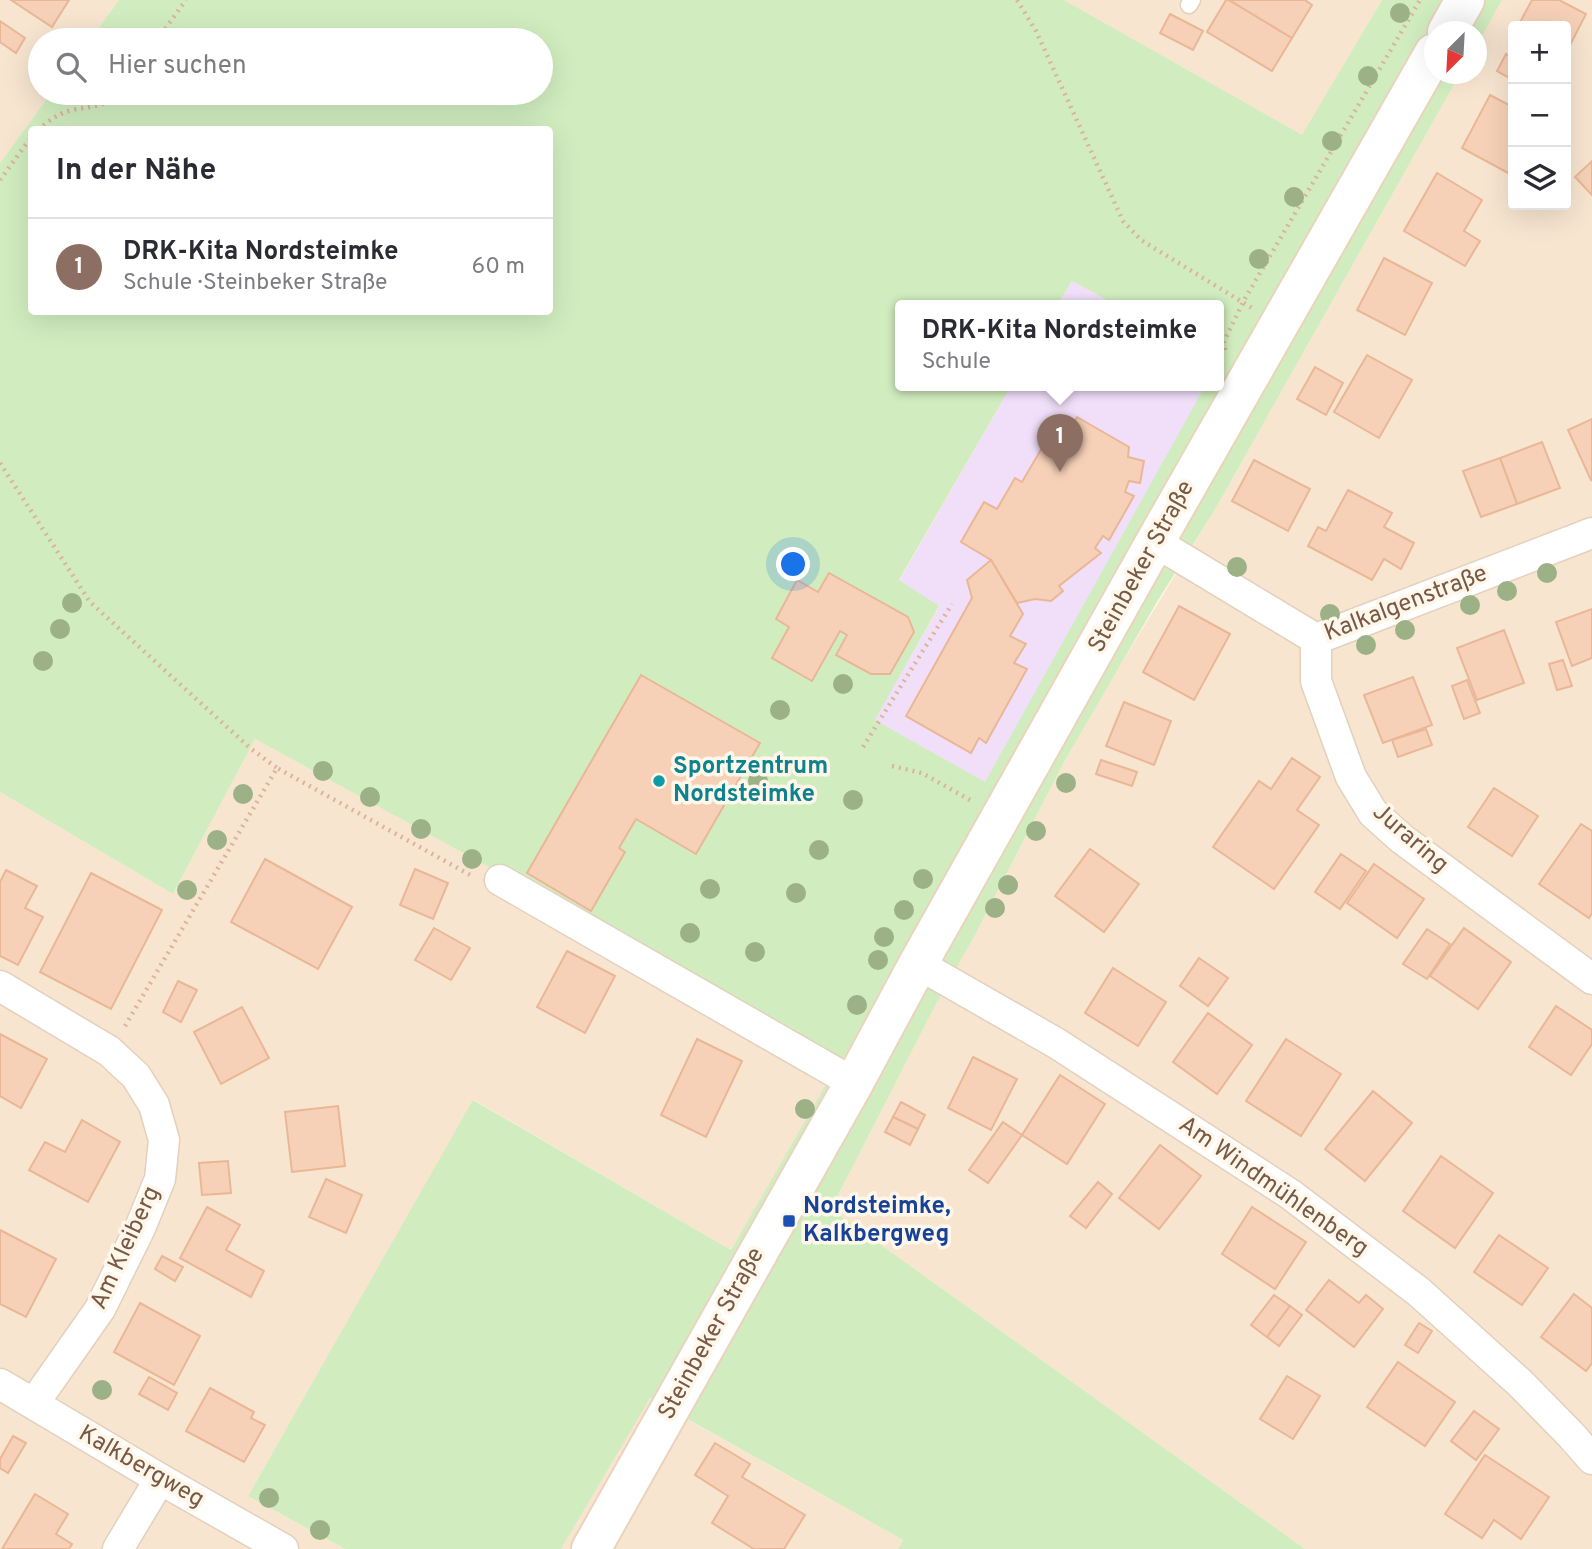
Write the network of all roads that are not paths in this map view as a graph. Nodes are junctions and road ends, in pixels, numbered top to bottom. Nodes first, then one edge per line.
1 (1465, 0) edge
2 (1453, 21) edge
3 (1424, 70) edge
4 (1592, 533) edge
5 (1155, 542) junction
6 (1316, 639) junction
7 (500, 880) road end
8 (918, 964) junction
9 (1589, 971) edge
10 (0, 986) edge
11 (854, 1083) junction
12 (0, 1384) edge
13 (34, 1404) junction
14 (1592, 1459) edge
15 (160, 1479) junction
16 (118, 1549) edge
17 (283, 1549) edge
18 (591, 1549) edge

1 - 2 street
3 - 5 street, Steinbeker Straße
4 - 6 street, Kalkalgenstraße
5 - 6 street, Kalkalgenstraße
5 - 8 street, Steinbeker Straße
6 - 9 street, Juraring
7 - 11 street
8 - 11 street, Steinbeker Straße
8 - 14 street, Am Windmühlenberg
10 - 13 street, Am Kleiberg
11 - 18 street, Steinbeker Straße
12 - 13 street, Kalkbergweg
13 - 15 street, Kalkbergweg
15 - 16 street
15 - 17 street, Kalkbergweg

